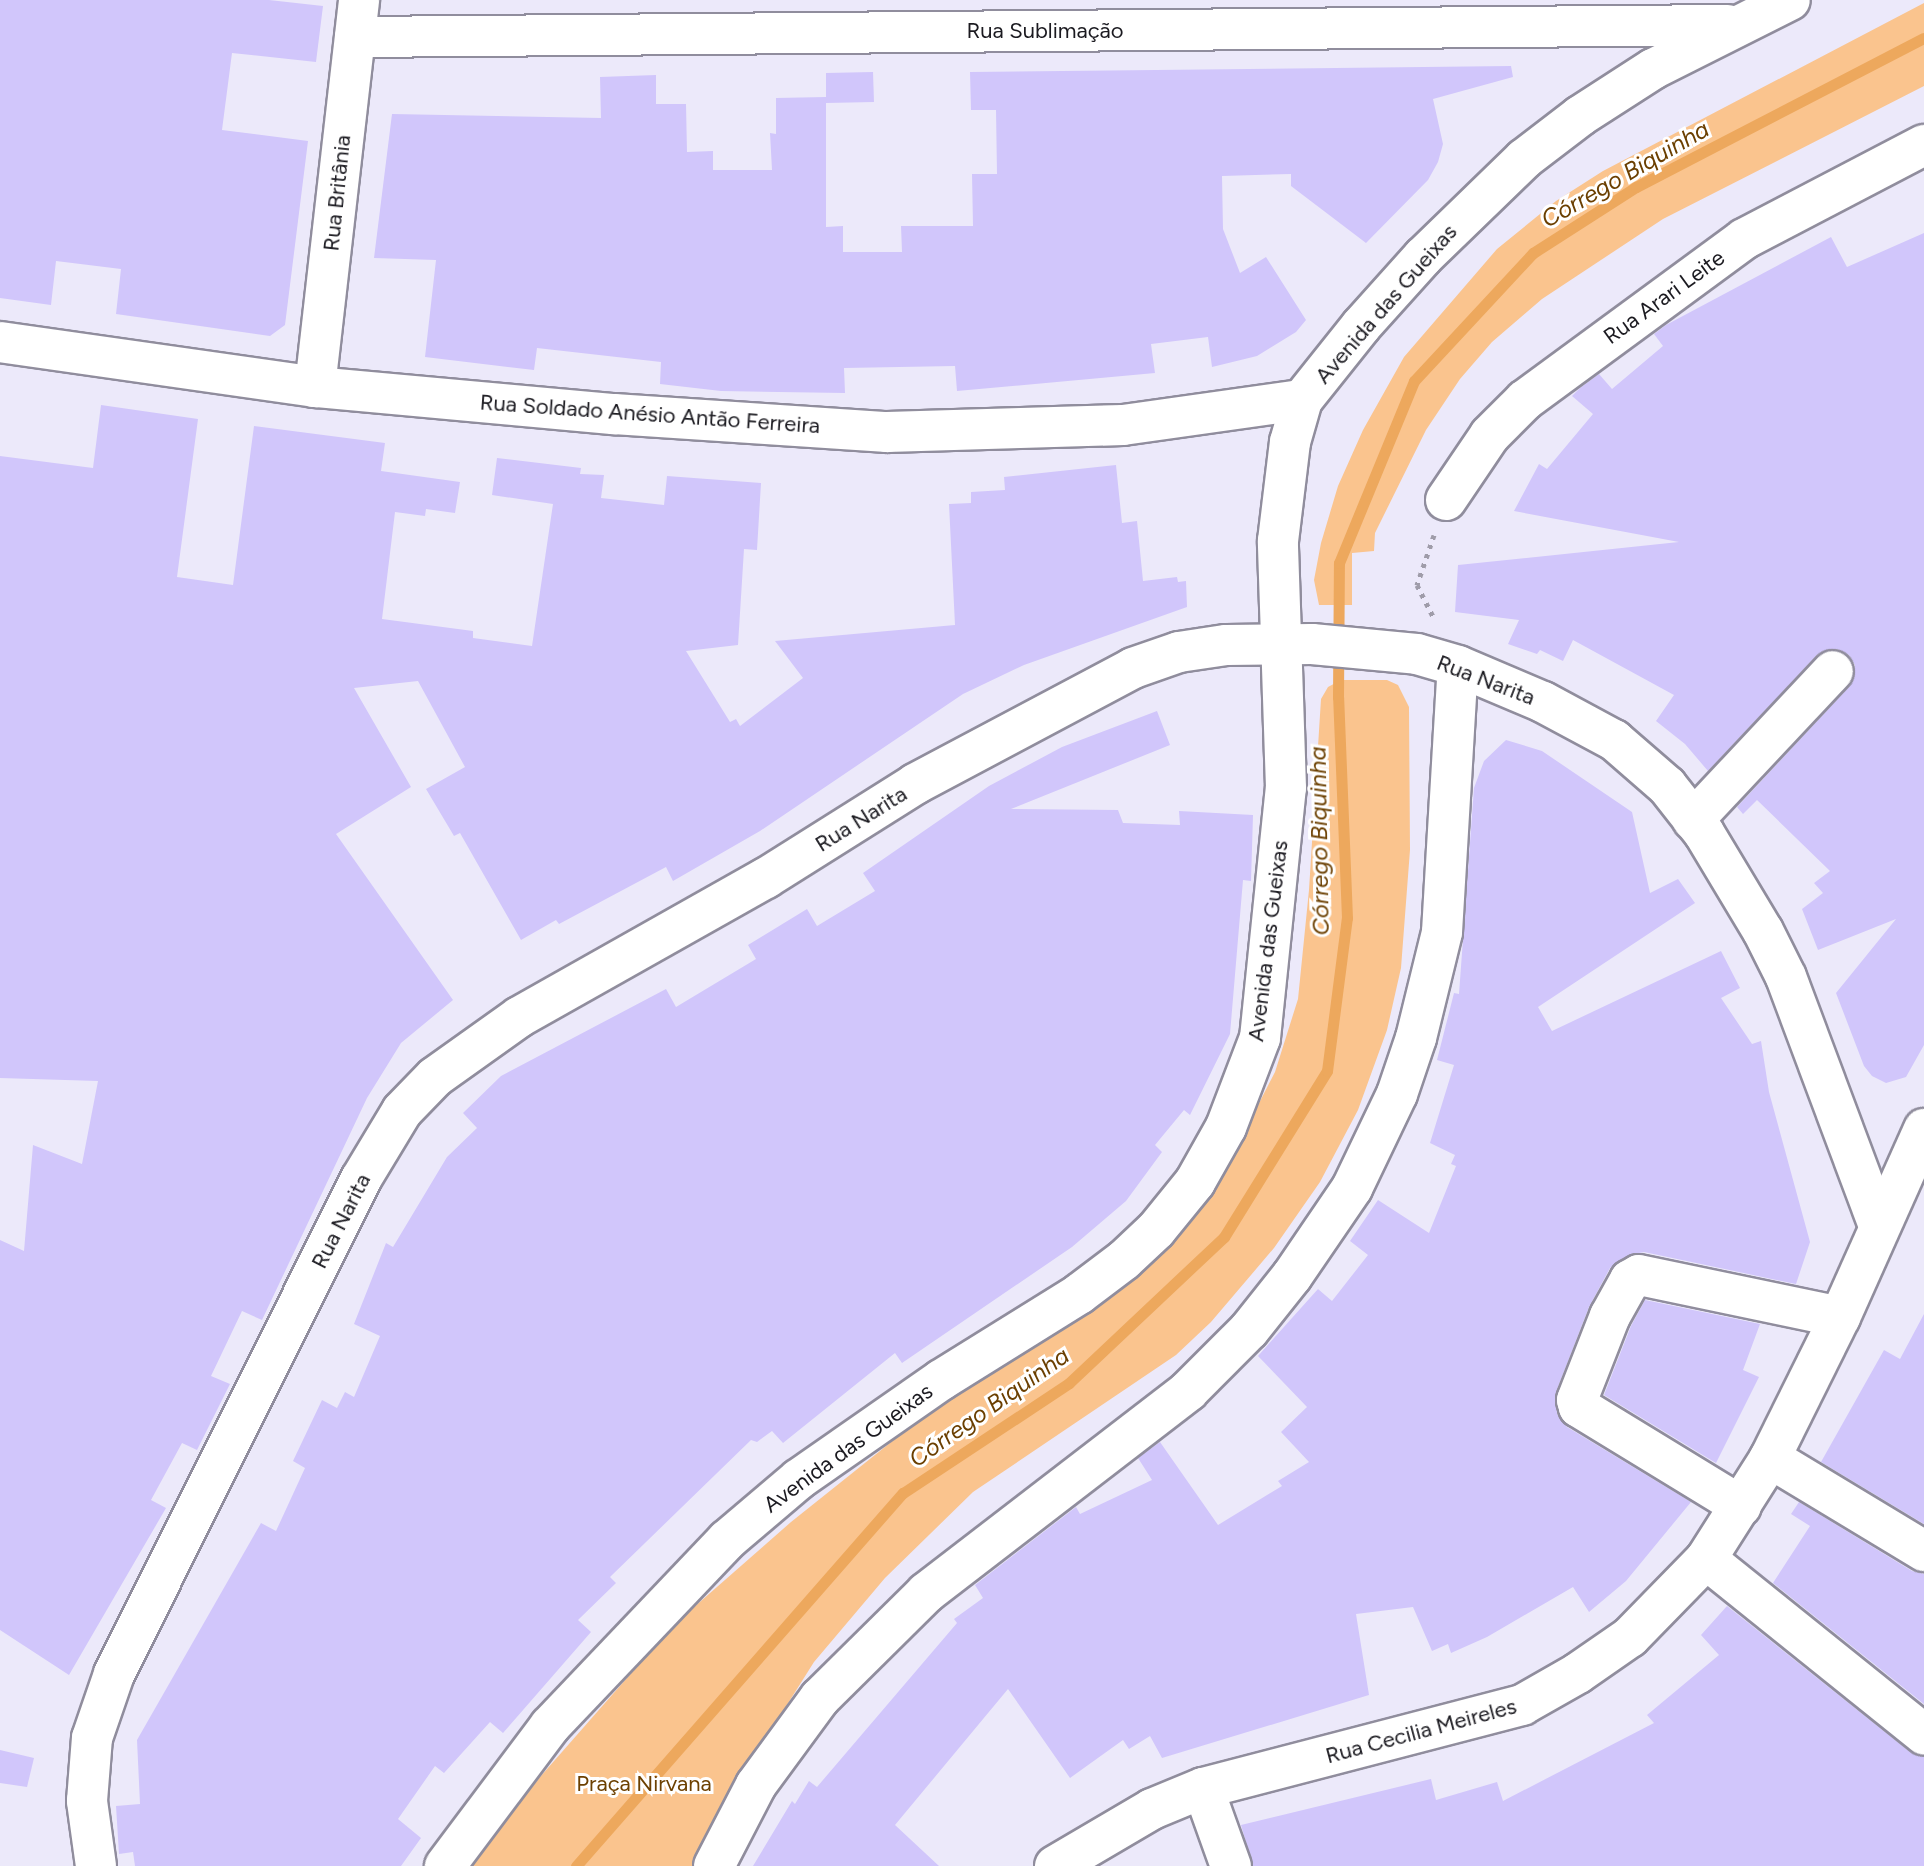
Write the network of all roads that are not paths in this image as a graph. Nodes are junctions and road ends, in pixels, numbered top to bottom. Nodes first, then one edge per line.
1 (1790, 0) edge
2 (357, 18) edge
3 (1736, 25) junction
4 (1924, 145) edge
5 (0, 342) edge
6 (315, 387) junction
7 (1302, 400) junction
8 (1446, 500) road end
9 (1297, 644) junction
10 (1458, 666) junction
11 (1833, 671) dead end
12 (1693, 820) junction
13 (1924, 1129) edge
14 (1879, 1226) junction
15 (1840, 1317) junction
16 (1770, 1458) junction
17 (1741, 1506) junction
18 (1924, 1551) edge
19 (1706, 1559) junction
20 (1924, 1734) edge
21 (1203, 1788) junction
22 (96, 1866) edge
23 (445, 1866) edge
24 (714, 1866) edge
25 (1055, 1866) edge
26 (1231, 1866) edge

1 - 3 street, Avenida das Gueixas
2 - 3 street, Rua Sublimação
2 - 6 street, Rua Britânia
3 - 7 street, Avenida das Gueixas
4 - 8 street, Rua Arari Leite
5 - 6 street, Rua Soldado Anésio Antão Ferreira
6 - 7 street, Rua Soldado Anésio Antão Ferreira
7 - 9 street, Avenida das Gueixas
9 - 10 street, Rua Narita
9 - 22 street, Rua Narita
9 - 23 street, Avenida das Gueixas
10 - 12 street, Rua Narita
10 - 24 street
11 - 12 street
12 - 14 street, Rua Narita
13 - 14 street, Rua Cecilia Meireles
14 - 15 street, Rua Cecilia Meireles
15 - 16 street, Rua Cecilia Meireles
15 - 17 street
16 - 17 street, Rua Cecilia Meireles
16 - 18 street
17 - 19 street, Rua Cecilia Meireles
19 - 20 street
19 - 21 street, Rua Cecilia Meireles
21 - 25 street, Rua Cecilia Meireles
21 - 26 street

